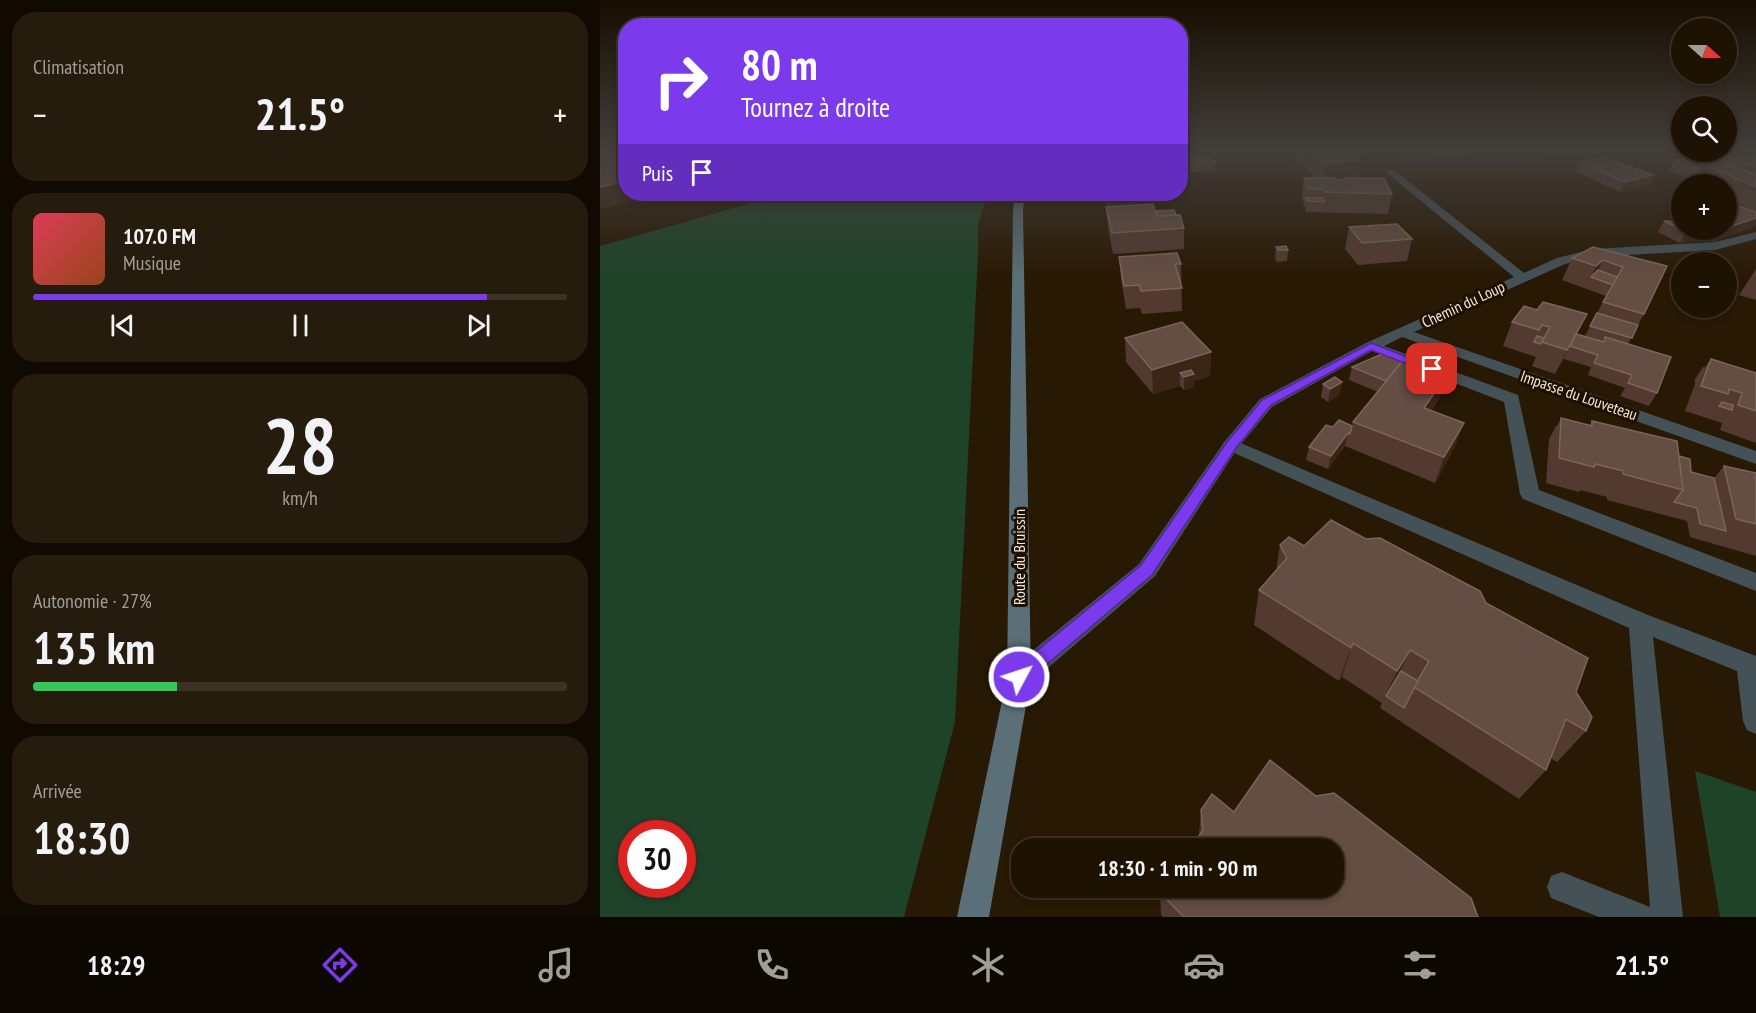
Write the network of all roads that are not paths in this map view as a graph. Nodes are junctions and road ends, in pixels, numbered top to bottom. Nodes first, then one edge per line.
1 (1416, 192) edge
2 (1019, 201) edge
3 (1756, 235) edge
4 (1521, 277) junction
5 (1403, 333) junction
6 (1371, 346) junction
7 (1231, 445) junction
8 (1756, 458) edge
9 (1756, 582) edge
10 (1640, 622) junction
11 (1019, 677) junction
12 (1756, 721) edge
13 (1562, 887) dead end
14 (973, 917) edge
15 (1639, 917) edge
16 (1667, 917) edge

1 - 4 street
2 - 11 street, Route du Bruissin
3 - 4 street, Chemin du Loup
4 - 5 street, Chemin du Loup
5 - 6 street, Chemin du Loup
5 - 8 street, Impasse du Louveteau
6 - 7 street, Chemin du Loup
6 - 9 street
7 - 10 street
7 - 11 street, Chemin du Loup
10 - 12 street
10 - 16 street
11 - 14 street, Route du Bruissin
13 - 15 street

